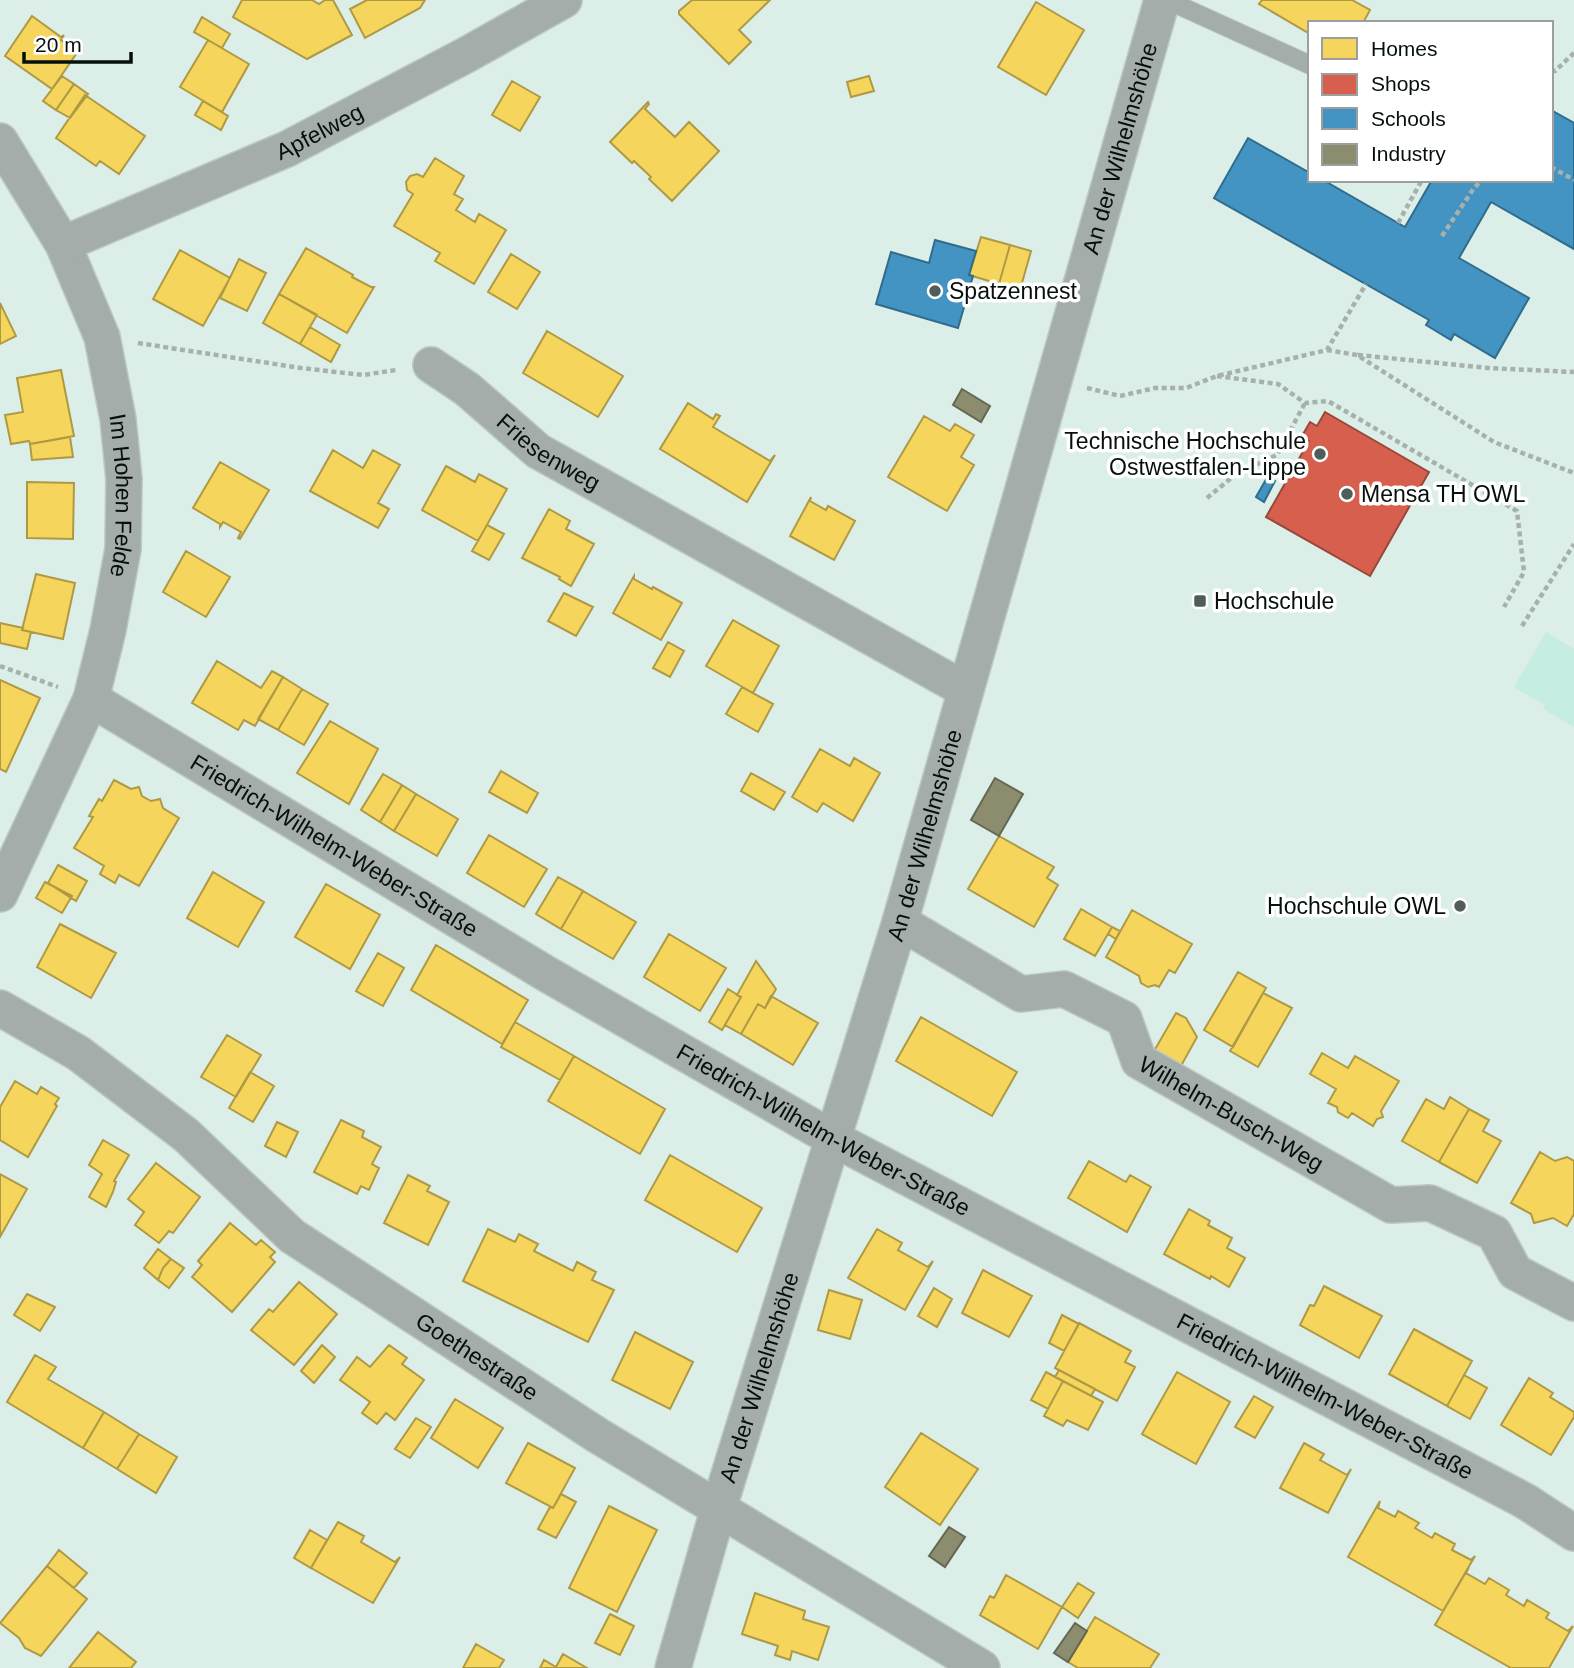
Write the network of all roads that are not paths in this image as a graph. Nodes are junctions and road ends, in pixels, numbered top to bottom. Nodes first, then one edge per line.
1 (564, 0) edge
2 (1164, 0) edge
3 (1308, 64) edge
4 (0, 141) edge
5 (63, 244) junction
6 (431, 365) road end
7 (964, 689) junction
8 (91, 699) junction
9 (0, 894) edge
10 (900, 922) junction
11 (0, 1008) edge
12 (832, 1138) junction
13 (1574, 1303) edge
14 (719, 1507) junction
15 (1574, 1532) edge
16 (673, 1668) edge
17 (982, 1668) edge

1 - 5 street, Apfelweg
2 - 3 lane
2 - 7 street, An der Wilhelmshöhe
4 - 5 street, Im Hohen Felde
5 - 8 street, Im Hohen Felde
6 - 7 street, Friesenweg
7 - 10 street, An der Wilhelmshöhe
8 - 9 street, Im Hohen Felde
8 - 12 street, Friedrich-Wilhelm-Weber-Straße
10 - 12 street, An der Wilhelmshöhe
10 - 13 street, Wilhelm-Busch-Weg
11 - 14 street, Goethestraße
12 - 14 street, An der Wilhelmshöhe
12 - 15 street, Friedrich-Wilhelm-Weber-Straße
14 - 16 street, An der Wilhelmshöhe
14 - 17 street, Goethestraße

